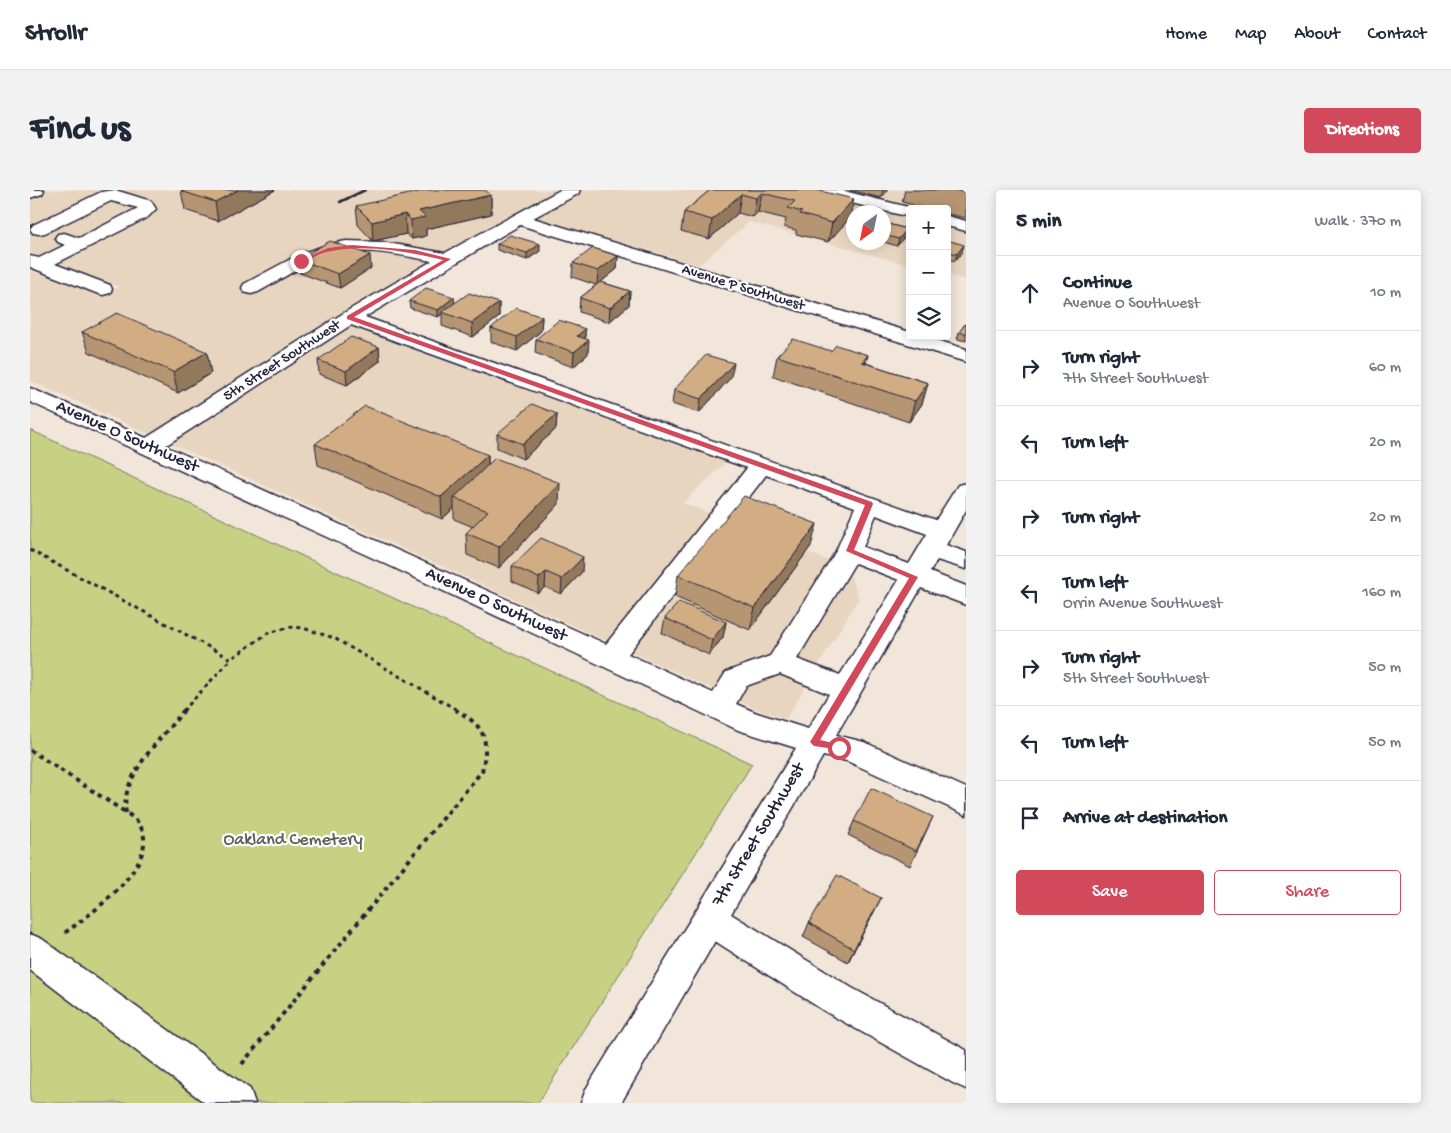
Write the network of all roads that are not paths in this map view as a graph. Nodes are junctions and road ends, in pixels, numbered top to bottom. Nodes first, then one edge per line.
1 (36, 190) edge
2 (572, 190) edge
3 (819, 190) edge
4 (30, 193) edge
5 (906, 211) edge
6 (521, 220) junction
7 (951, 222) edge
8 (966, 226) edge
9 (34, 227) edge
10 (80, 244) junction
11 (448, 259) junction
12 (35, 263) edge
13 (251, 288) dead end
14 (103, 289) dead end
15 (349, 318) junction
16 (966, 356) edge
17 (30, 394) edge
18 (150, 446) junction
19 (761, 465) junction
20 (966, 490) edge
21 (869, 504) junction
22 (936, 540) junction
23 (849, 551) junction
24 (966, 561) edge
25 (914, 577) junction
26 (966, 596) edge
27 (610, 658) junction
28 (780, 663) junction
29 (846, 689) junction
30 (719, 708) junction
31 (814, 742) junction
32 (966, 802) edge
33 (709, 919) junction
34 (33, 952) edge
35 (966, 1070) edge
36 (228, 1097) edge
37 (600, 1103) edge

1 - 4 street
2 - 6 street, 5th Street Southwest
3 - 5 street
6 - 11 street, 5th Street Southwest
6 - 16 street, Avenue P Southwest
7 - 8 street
9 - 10 street
9 - 10 street
10 - 12 street
11 - 13 street
11 - 15 street, 5th Street Southwest
12 - 14 street
15 - 18 street, 5th Street Southwest
15 - 19 street
17 - 18 street, Avenue O Southwest
18 - 27 street, Avenue O Southwest
19 - 21 street
19 - 27 street
20 - 22 street, 7th Street Southwest
21 - 22 street
21 - 23 street
22 - 24 street
22 - 25 street, 7th Street Southwest
23 - 25 street
23 - 28 street
25 - 26 street
25 - 29 street, 7th Street Southwest
27 - 30 street, Avenue O Southwest
28 - 29 street
28 - 30 street
29 - 31 street, 7th Street Southwest
30 - 31 street, Avenue O Southwest
31 - 32 street, Avenue O Southwest
31 - 33 street, 7th Street Southwest
33 - 35 street
33 - 37 street, 7th Street Southwest
34 - 36 street

